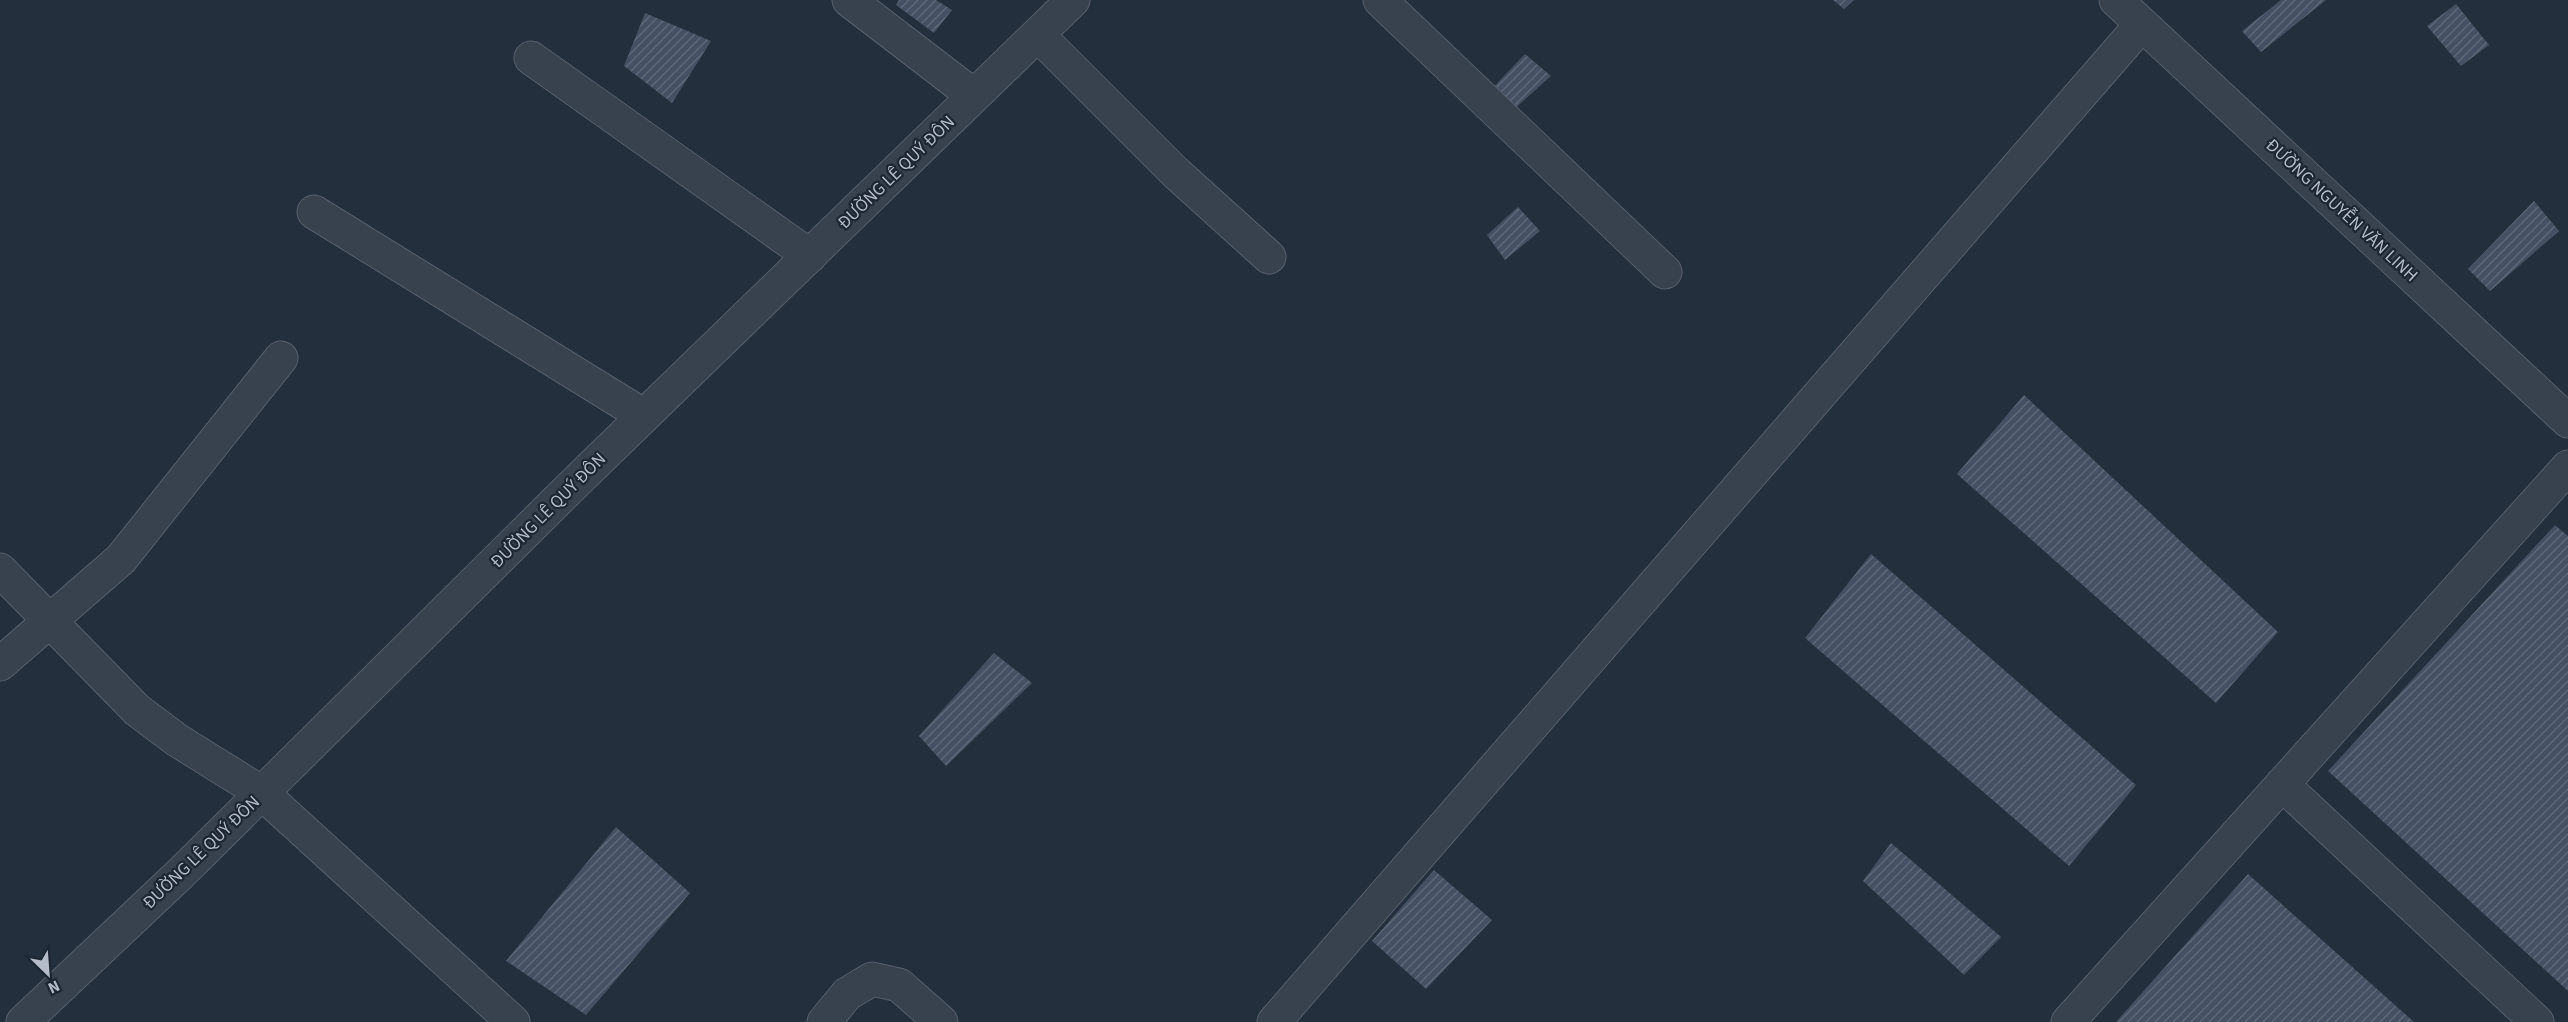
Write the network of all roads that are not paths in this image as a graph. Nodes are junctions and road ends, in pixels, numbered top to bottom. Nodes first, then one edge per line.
1 (849, 0) edge
2 (1073, 0) edge
3 (1380, 0) edge
4 (2116, 0) edge
5 (2142, 24) junction
6 (1038, 34) junction
7 (531, 58) dead end
8 (974, 96) junction
9 (314, 212) dead end
10 (810, 256) junction
11 (1269, 258) dead end
12 (1665, 272) dead end
13 (281, 358) dead end
14 (2562, 404) edge
15 (644, 416) junction
16 (2568, 467) edge
17 (0, 570) edge
18 (50, 620) junction
19 (0, 664) edge
20 (2282, 784) junction
21 (262, 793) junction
22 (23, 1022) edge
23 (513, 1022) edge
24 (824, 1022) edge
25 (940, 1022) edge
26 (1274, 1022) edge
27 (2068, 1022) edge
28 (2537, 1022) edge

1 - 8 street
2 - 6 street, ĐƯỜNG LÊ QUÝ ĐÔN
3 - 12 street
4 - 5 street, ĐƯỜNG NGUYỄN VĂN LINH
5 - 14 street, ĐƯỜNG NGUYỄN VĂN LINH
5 - 26 street
6 - 8 street, ĐƯỜNG LÊ QUÝ ĐÔN
6 - 11 street
7 - 10 street
8 - 10 street, ĐƯỜNG LÊ QUÝ ĐÔN
9 - 15 street
10 - 15 street, ĐƯỜNG LÊ QUÝ ĐÔN
13 - 18 street
15 - 21 street, ĐƯỜNG LÊ QUÝ ĐÔN
16 - 20 street
17 - 18 street
18 - 19 street
18 - 21 street
20 - 27 street
20 - 28 street
21 - 22 street, ĐƯỜNG LÊ QUÝ ĐÔN
21 - 23 street
24 - 25 street

